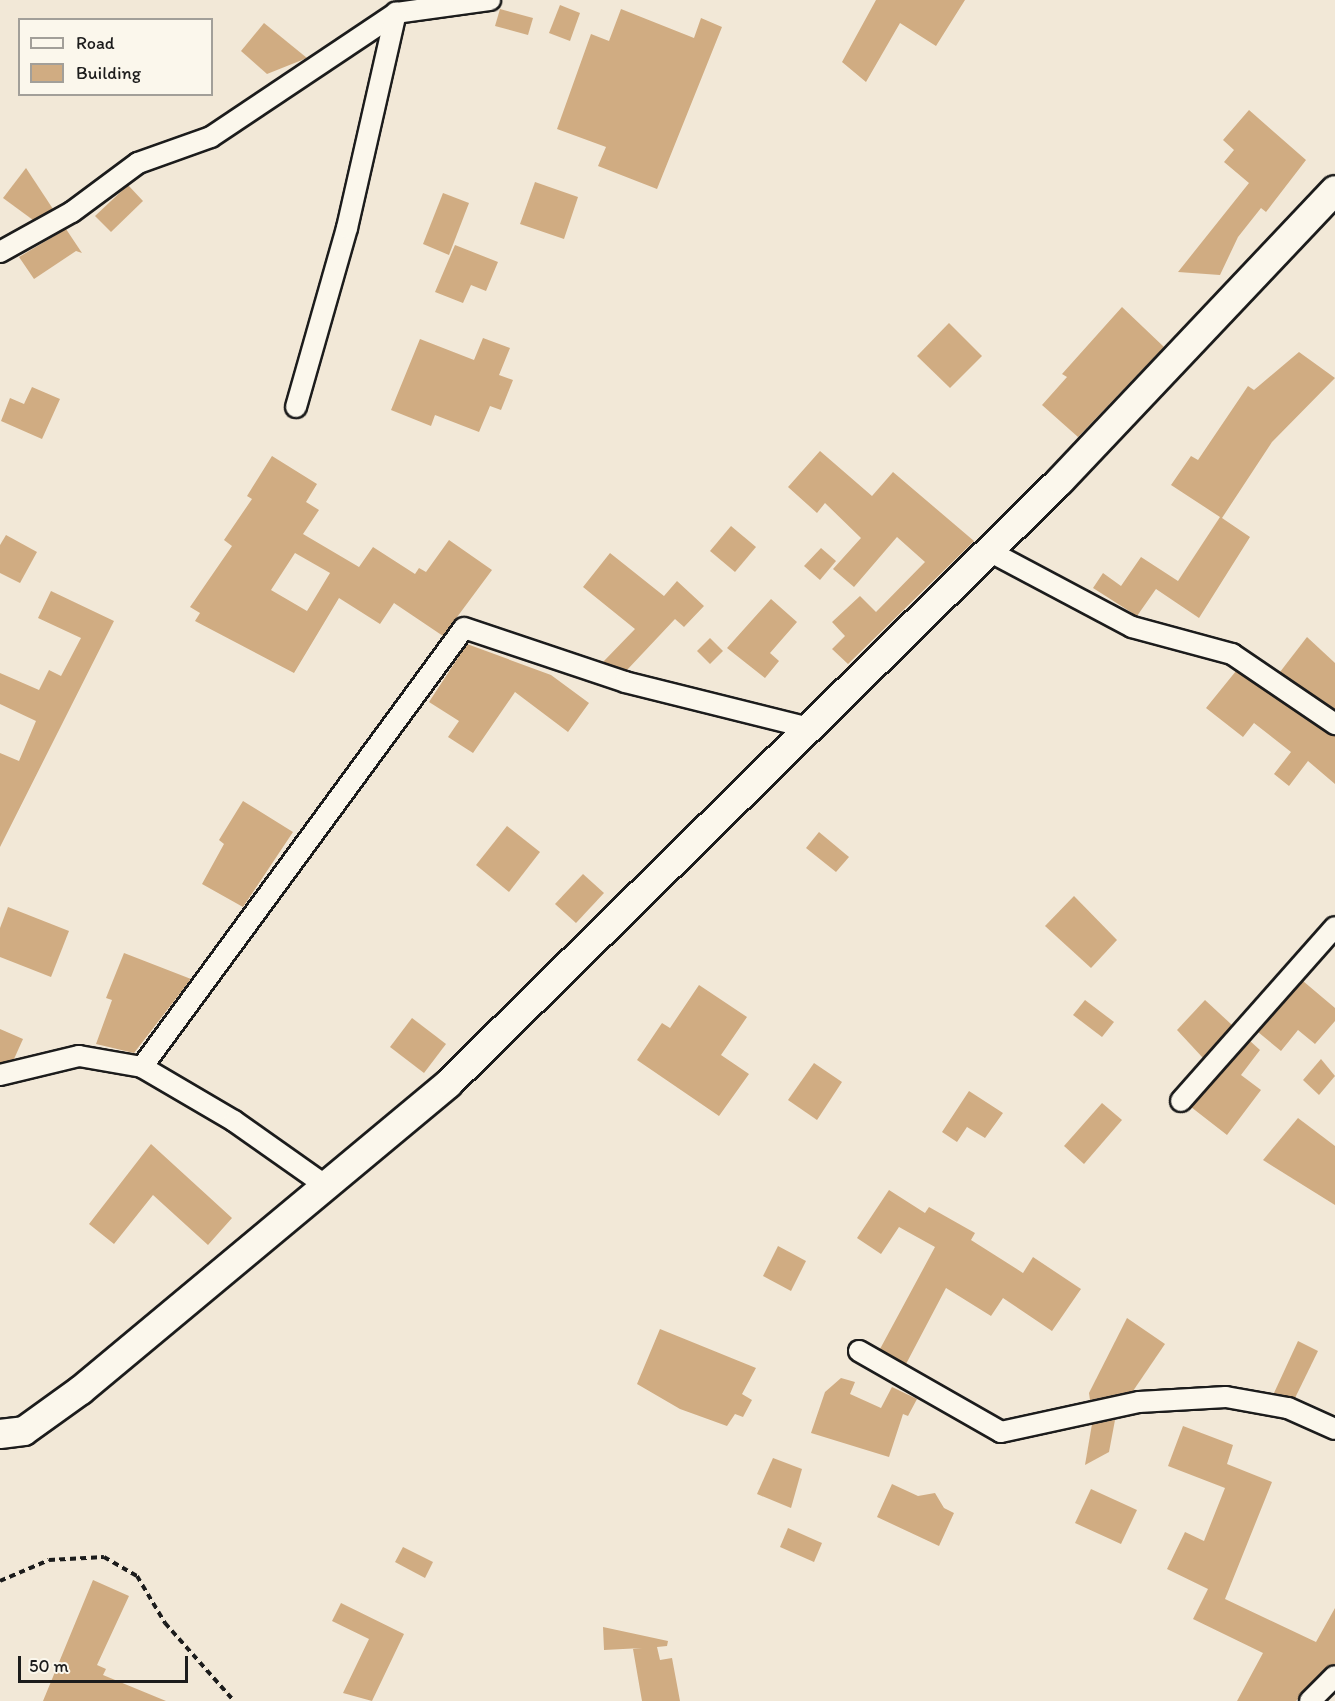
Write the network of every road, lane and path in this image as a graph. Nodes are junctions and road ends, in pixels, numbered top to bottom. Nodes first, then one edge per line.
1 (490, 0) edge
2 (396, 13) junction
3 (1335, 190) edge
4 (0, 252) edge
5 (296, 407) dead end
6 (989, 551) junction
7 (1335, 724) edge
8 (809, 728) junction
9 (1335, 927) edge
10 (142, 1067) junction
11 (0, 1076) edge
12 (1181, 1101) dead end
13 (326, 1186) junction
14 (859, 1351) dead end
15 (1335, 1429) edge
16 (0, 1434) edge
17 (0, 1581) edge
18 (1335, 1676) edge
19 (234, 1701) edge
20 (1310, 1701) edge

1 - 2 street
2 - 4 street
2 - 5 street
3 - 6 street
6 - 7 street
6 - 8 street
8 - 10 street
8 - 13 street
9 - 12 street
10 - 11 street
10 - 13 street
13 - 16 street
14 - 15 street
17 - 19 path
18 - 20 street

